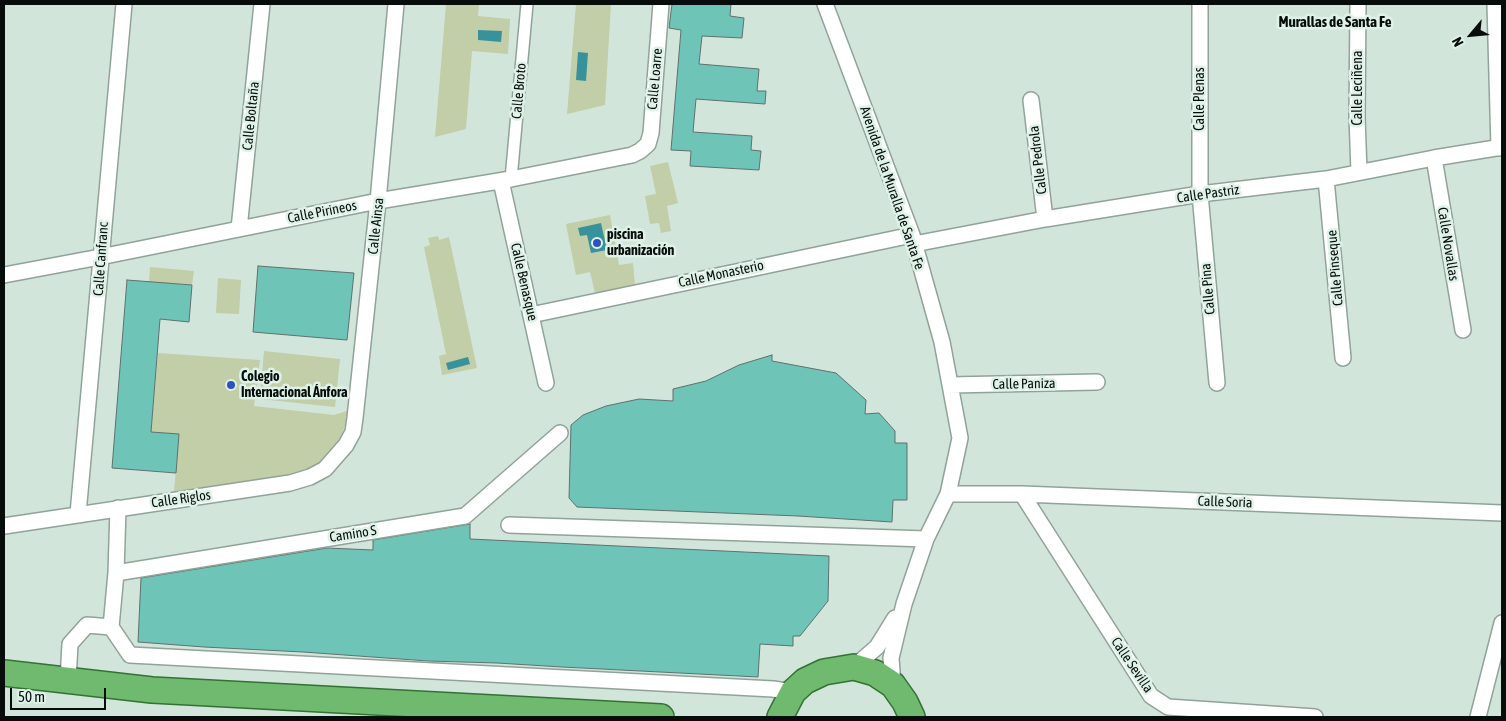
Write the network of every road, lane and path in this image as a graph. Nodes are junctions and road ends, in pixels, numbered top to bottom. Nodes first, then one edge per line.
1 (124, 4) edge
2 (262, 4) edge
3 (396, 4) edge
4 (527, 4) edge
5 (661, 4) edge
6 (825, 4) edge
7 (1200, 4) edge
8 (1358, 4) edge
9 (1495, 4) edge
10 (1031, 100) dead end
11 (1501, 147) edge
12 (640, 151) joint
13 (1434, 158) junction
14 (1359, 172) junction
15 (1326, 179) junction
16 (506, 180) junction
17 (1200, 194) junction
18 (378, 201) junction
19 (1045, 220) junction
20 (239, 229) junction
21 (913, 239) junction
22 (100, 257) junction
23 (4, 274) edge
24 (531, 315) junction
25 (1463, 330) dead end
26 (1343, 358) dead end
27 (1097, 382) dead end
28 (546, 383) dead end
29 (1217, 383) dead end
30 (950, 385) junction
31 (560, 433) dead end
32 (346, 445) joint
33 (948, 494) junction
34 (1022, 494) junction
35 (118, 508) junction
36 (1502, 513) edge
37 (78, 514) junction
38 (509, 524) dead end
39 (4, 526) edge
40 (926, 540) junction
41 (116, 573) junction
42 (904, 604) junction
43 (1502, 622) edge
44 (112, 627) junction
45 (854, 667) junction
46 (4, 673) edge
47 (68, 680) junction
48 (893, 685) junction
49 (793, 692) junction
50 (661, 717) edge
51 (780, 717) edge
52 (912, 717) edge
53 (1315, 717) edge
54 (1478, 717) edge

1 - 22 street, Calle Canfranc
2 - 20 street, Calle Boltaña
3 - 18 street, Calle Ainsa
4 - 16 street, Calle Broto
5 - 12 street, Calle Loarre
6 - 21 street, Avenida de la Muralla de Santa Fe
7 - 17 street, Calle Plenas
8 - 14 street, Calle Leciñena
9 - 11 street
10 - 19 street, Calle Pedrola
11 - 13 street, Calle Pastriz
12 - 16 street, Calle Pirineos
13 - 14 street, Calle Pastriz
13 - 25 street, Calle Novallas
14 - 15 street, Calle Pastriz
15 - 17 street, Calle Pastriz
15 - 26 street, Calle Pinseque
16 - 18 street, Calle Pirineos
16 - 24 street, Calle Benasque
17 - 19 street, Calle Pastriz
17 - 29 street, Calle Pina
18 - 20 street, Calle Pirineos
18 - 32 street, Calle Ainsa
19 - 21 street, Calle Pastriz
20 - 22 street, Calle Pirineos
21 - 24 street, Calle Monasterio
21 - 30 street, Avenida de la Muralla de Santa Fe
22 - 23 street, Calle Pirineos
22 - 37 street, Calle Canfranc
24 - 28 street, Calle Benasque
27 - 30 street, Calle Paniza
30 - 33 street, Avenida de la Muralla de Santa Fe
31 - 41 street, Camino S
32 - 35 street, Calle Riglos
33 - 34 street, Calle Soria
33 - 40 street, Avenida de la Muralla de Santa Fe
34 - 36 street, Calle Soria
34 - 53 street, Calle Sevilla
35 - 37 street, Calle Riglos
35 - 41 street
37 - 39 street, Calle Riglos
38 - 40 street
40 - 42 street, Avenida de la Muralla de Santa Fe
41 - 44 street
42 - 45 street, Avenida de la Muralla de Santa Fe
42 - 48 street, Avenida de la Muralla de Santa Fe
43 - 54 street
44 - 47 street
44 - 49 street
45 - 48 highway
45 - 49 highway
46 - 47 highway
47 - 50 highway
48 - 52 highway
49 - 51 highway

